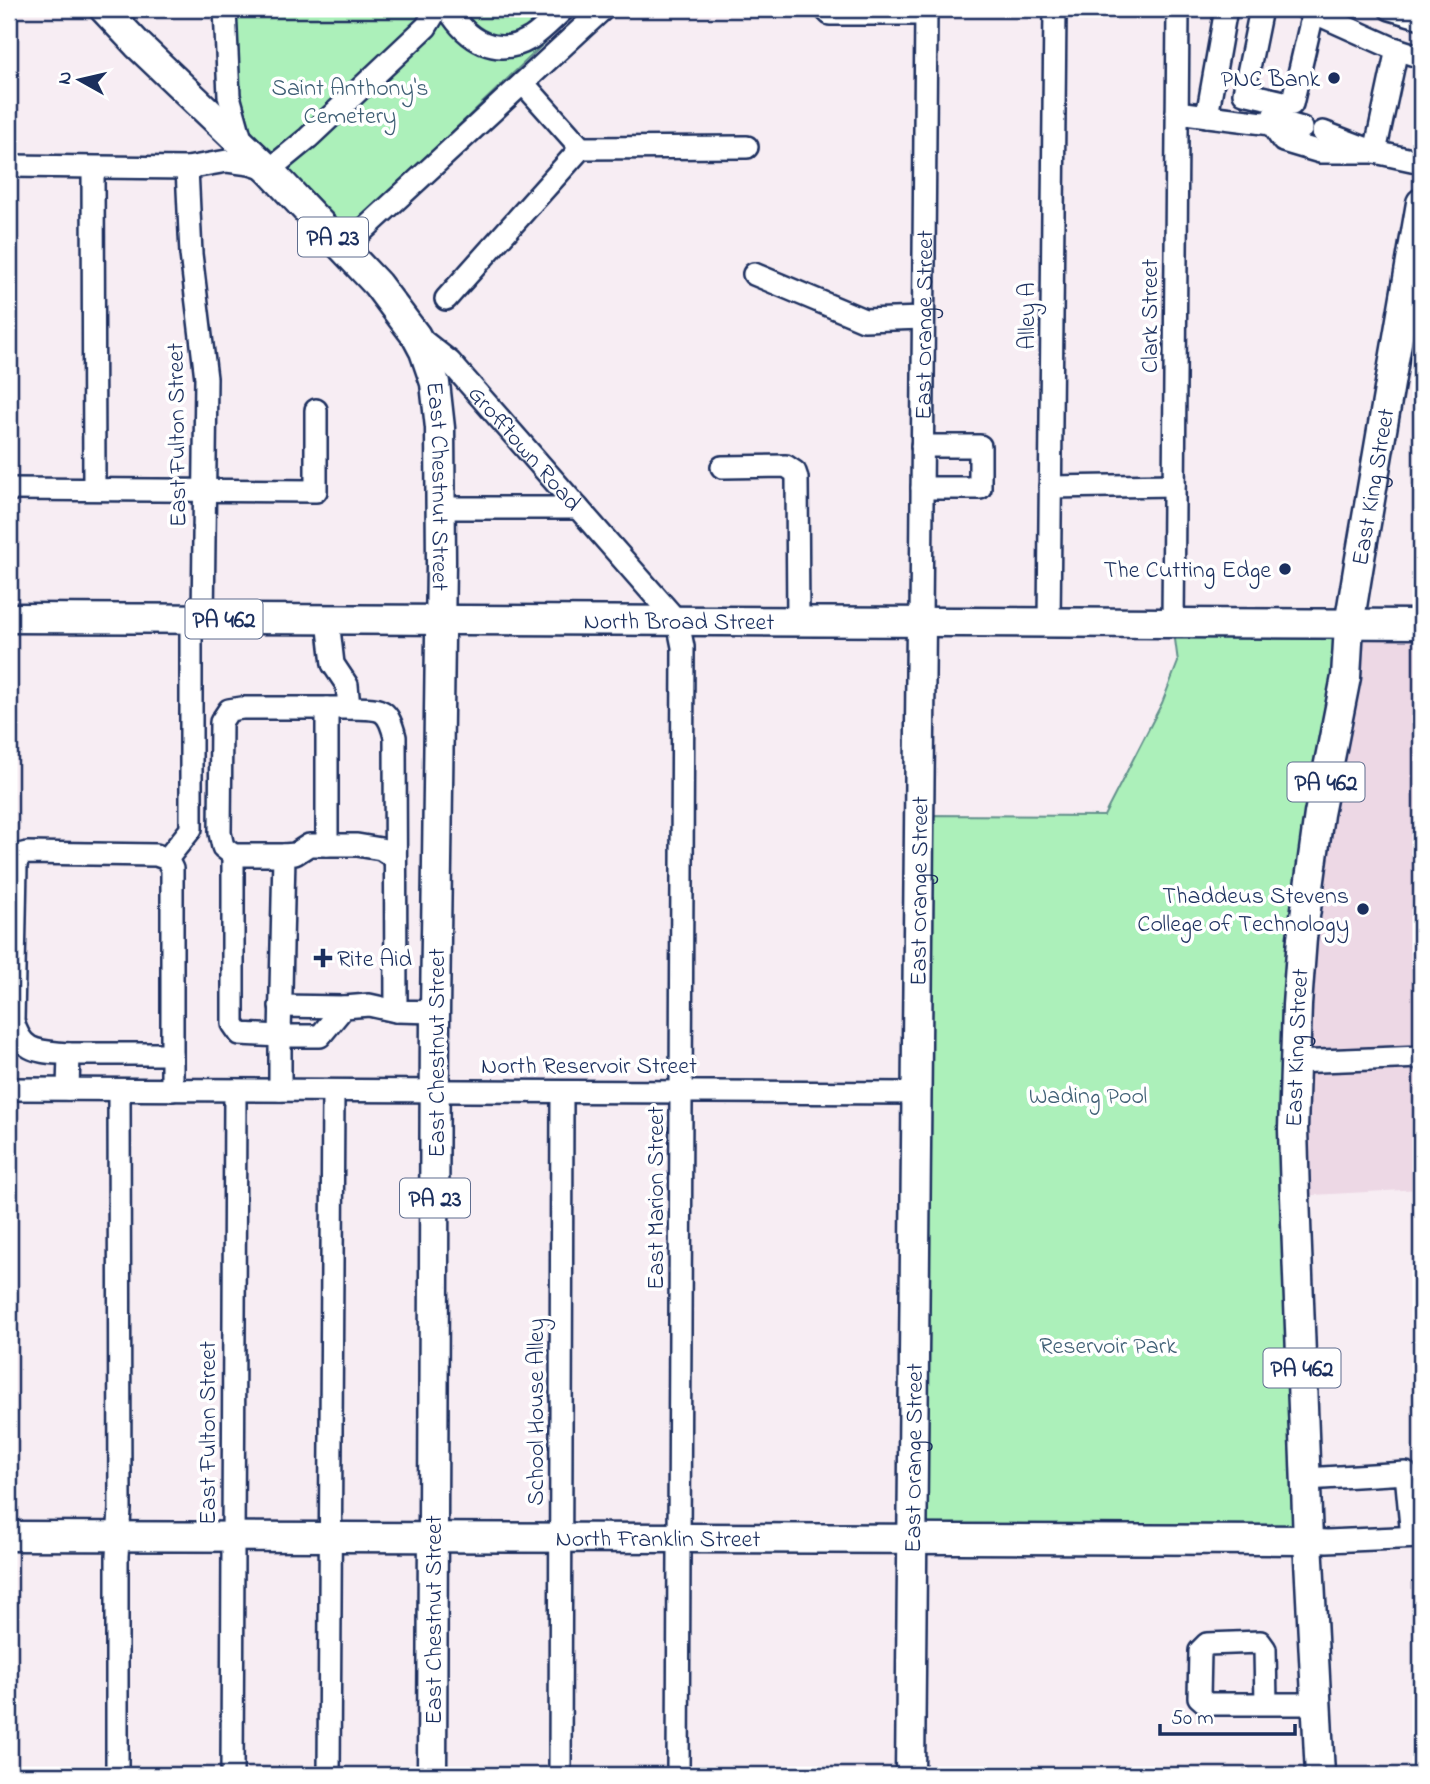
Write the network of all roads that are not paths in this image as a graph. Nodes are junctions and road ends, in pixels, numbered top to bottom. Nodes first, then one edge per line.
1 (104, 9) edge
2 (437, 9) edge
3 (449, 9) edge
4 (564, 9) edge
5 (603, 9) edge
6 (825, 9) edge
7 (1055, 9) edge
8 (1178, 9) edge
9 (1226, 9) edge
10 (1261, 9) edge
11 (1390, 9) edge
12 (1311, 10) edge
13 (926, 12) edge
14 (220, 13) edge
15 (1421, 18) edge
16 (1397, 49) junction
17 (1421, 57) edge
18 (523, 83) junction
19 (1284, 103) junction
20 (1177, 111) junction
21 (1207, 116) junction
22 (1271, 124) junction
23 (243, 145) junction
24 (747, 146) dead end
25 (581, 148) junction
26 (1375, 152) junction
27 (1421, 162) edge
28 (9, 166) edge
29 (93, 168) junction
30 (187, 168) junction
31 (269, 170) junction
32 (1421, 203) edge
33 (344, 248) junction
34 (754, 274) dead end
35 (446, 299) dead end
36 (923, 318) junction
37 (416, 335) junction
38 (316, 410) dead end
39 (922, 446) junction
40 (722, 467) dead end
41 (1174, 485) junction
42 (1051, 487) junction
43 (922, 488) junction
44 (9, 489) edge
45 (94, 489) junction
46 (205, 489) junction
47 (441, 508) junction
48 (578, 508) junction
49 (9, 618) edge
50 (197, 619) junction
51 (328, 620) junction
52 (439, 620) junction
53 (678, 622) junction
54 (798, 622) junction
55 (921, 623) junction
56 (1049, 624) junction
57 (1173, 624) junction
58 (1421, 624) edge
59 (1349, 625) junction
60 (327, 708) junction
61 (349, 708) junction
62 (327, 845) junction
63 (289, 854) junction
64 (233, 855) junction
65 (396, 858) junction
66 (167, 859) junction
67 (281, 1006) junction
68 (344, 1007) junction
69 (396, 1011) junction
70 (435, 1012) junction
71 (11, 1021) edge
72 (280, 1036) junction
73 (69, 1054) junction
74 (172, 1054) junction
75 (1421, 1057) edge
76 (1294, 1062) junction
77 (9, 1089) edge
78 (68, 1089) junction
79 (119, 1090) junction
80 (173, 1090) junction
81 (235, 1090) junction
82 (280, 1090) junction
83 (333, 1091) junction
84 (435, 1091) junction
85 (562, 1092) junction
86 (682, 1092) junction
87 (917, 1093) junction
88 (1306, 1479) junction
89 (9, 1536) edge
90 (118, 1536) junction
91 (233, 1536) junction
92 (331, 1537) junction
93 (433, 1537) junction
94 (1416, 1537) edge
95 (561, 1538) junction
96 (679, 1538) junction
97 (913, 1539) junction
98 (1308, 1540) junction
99 (1266, 1704) dead end
100 (1317, 1704) junction
101 (117, 1775) edge
102 (232, 1775) edge
103 (329, 1775) edge
104 (432, 1775) edge
105 (560, 1775) edge
106 (678, 1775) edge
107 (910, 1775) edge
108 (1320, 1775) edge

1 - 23 main road, Grofftown Road / PA 23
2 - 31 street
3 - 4 street
5 - 18 street
6 - 13 street
7 - 42 street, Alley A
8 - 20 street, Clark Street
9 - 21 street
10 - 19 street
11 - 15 street
12 - 16 street
12 - 19 street
13 - 36 street, East Orange Street
14 - 23 street
16 - 17 street
16 - 26 street
18 - 25 street
18 - 33 street
19 - 22 street
20 - 21 street
20 - 41 street, Clark Street
21 - 22 street
22 - 26 street
22 - 26 street
23 - 31 main road, Grofftown Road / PA 23
24 - 25 street
25 - 35 street
26 - 27 street
28 - 29 street
29 - 30 street
29 - 45 street
30 - 31 street
30 - 46 street, East Fulton Street
31 - 33 main road, Grofftown Road / PA 23
32 - 59 main road, East King Street / PA 462
33 - 37 main road, Grofftown Road / PA 23
34 - 36 street
36 - 39 street, East Orange Street
37 - 47 main road, East Chestnut Street / PA 23
37 - 48 street, Grofftown Road
38 - 46 street
39 - 43 street, East Orange Street
39 - 43 street
40 - 54 street
41 - 42 street
41 - 57 street, Clark Street
42 - 56 street, Alley A
43 - 55 street, East Orange Street
44 - 45 street
45 - 46 street
46 - 50 street, East Fulton Street
47 - 48 street
47 - 52 main road, East Chestnut Street / PA 23
48 - 53 street, Grofftown Road
49 - 50 main road, North Broad Street / PA 462
50 - 51 main road, North Broad Street / PA 462
50 - 66 street, East Fulton Street
51 - 52 main road, North Broad Street / PA 462
51 - 61 street
52 - 53 main road, North Broad Street / PA 462
52 - 70 main road, East Chestnut Street / PA 23
53 - 54 main road, North Broad Street / PA 462
53 - 86 street, East Marion Street
54 - 55 main road, North Broad Street / PA 462
55 - 56 main road, North Broad Street / PA 462
55 - 87 main road, East Orange Street
56 - 57 main road, North Broad Street / PA 462
57 - 59 main road, North Broad Street / PA 462
58 - 59 main road, North Broad Street
59 - 76 main road, East King Street / PA 462
60 - 61 street
60 - 62 street
60 - 64 street
61 - 65 street
62 - 63 street
62 - 65 street
63 - 64 street
63 - 67 street
64 - 72 street
65 - 69 street
66 - 71 street
66 - 74 street
67 - 68 street
67 - 72 street
68 - 69 street
68 - 72 street
69 - 70 street
70 - 84 main road, East Chestnut Street / PA 23
71 - 73 street
72 - 82 street
73 - 74 street
73 - 78 street
74 - 80 street
75 - 76 street
76 - 88 main road, East King Street / PA 462
77 - 78 street, North Reservoir Street
78 - 79 street, North Reservoir Street
79 - 80 street, North Reservoir Street
79 - 90 street
80 - 81 street, North Reservoir Street
81 - 82 street, North Reservoir Street
81 - 91 street, East Fulton Street
82 - 83 street, North Reservoir Street
83 - 84 street, North Reservoir Street
83 - 92 street
84 - 85 street, North Reservoir Street
84 - 93 main road, East Chestnut Street / PA 23
85 - 86 street, North Reservoir Street
85 - 95 street, School House Alley
86 - 87 street, North Reservoir Street
86 - 96 street, East Marion Street
87 - 97 main road, East Orange Street
88 - 94 street
88 - 98 main road, East King Street / PA 462
89 - 90 main road, North Franklin Street
90 - 91 main road, North Franklin Street
90 - 101 street
91 - 92 main road, North Franklin Street
91 - 102 street, East Fulton Street
92 - 93 main road, North Franklin Street
92 - 103 street
93 - 95 main road, North Franklin Street
93 - 104 main road, East Chestnut Street / PA 23
94 - 98 street
95 - 96 main road, North Franklin Street
95 - 105 street, School House Alley
96 - 97 main road, North Franklin Street
96 - 106 street, East Marion Street
97 - 98 main road, North Franklin Street
97 - 107 main road, East Orange Street
98 - 100 main road, East King Street / PA 462
99 - 100 street
100 - 108 main road, East King Street / PA 462

